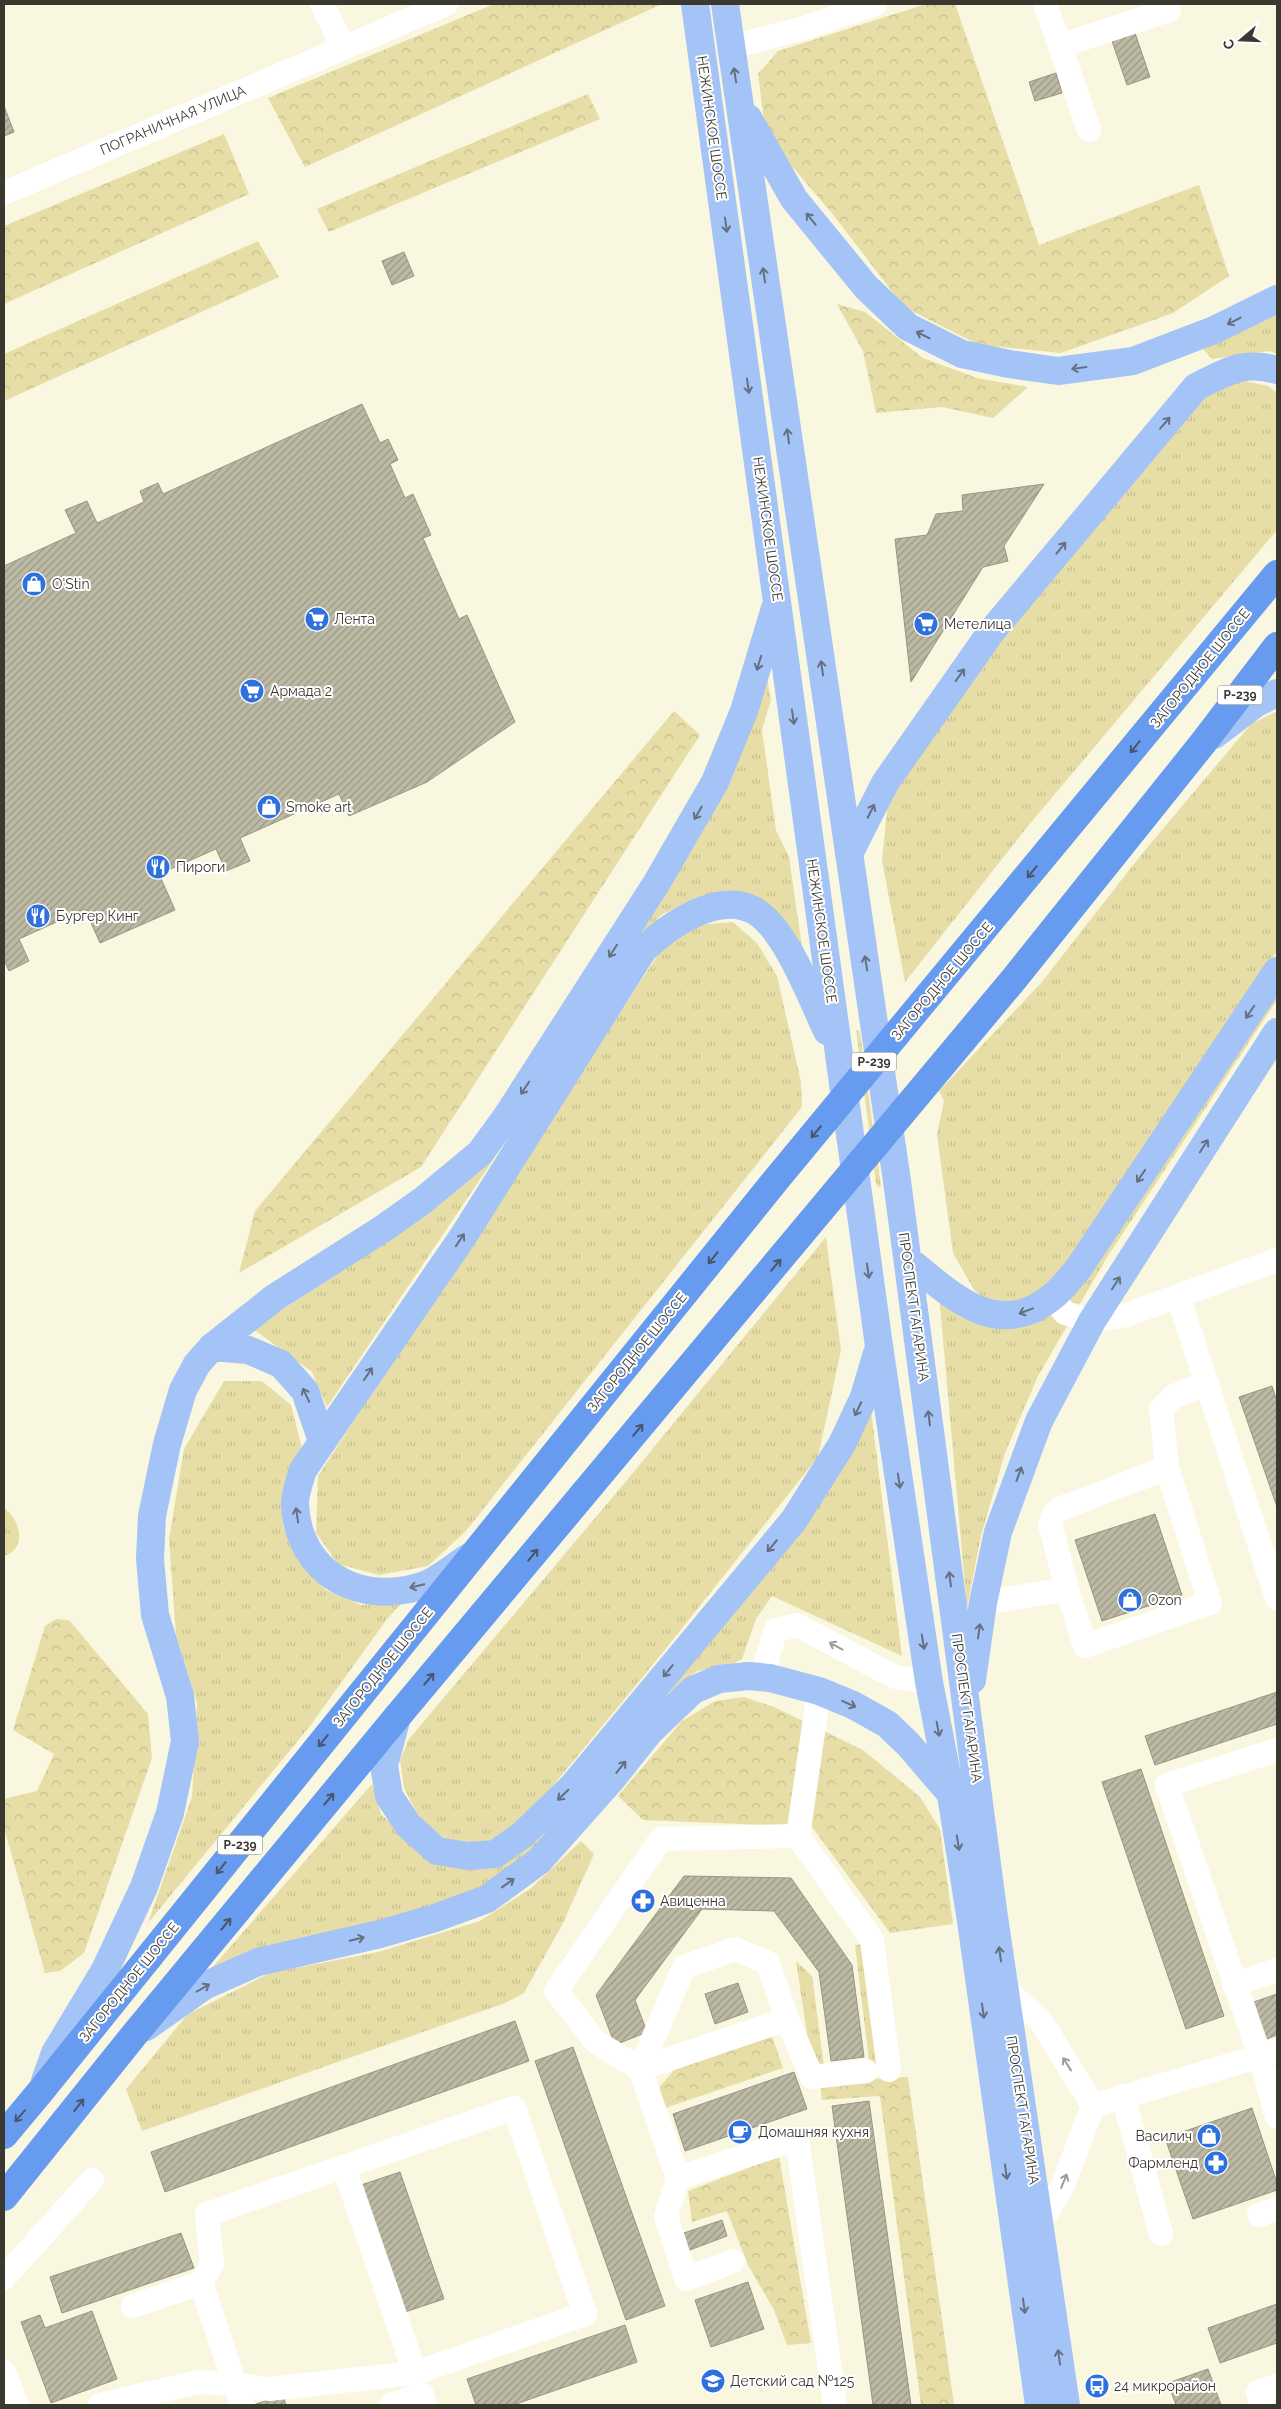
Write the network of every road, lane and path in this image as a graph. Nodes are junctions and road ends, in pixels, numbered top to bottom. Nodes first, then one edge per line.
1 (322, 4) edge
2 (446, 4) edge
3 (695, 4) edge
4 (724, 4) edge
5 (875, 4) edge
6 (1045, 4) edge
7 (1167, 4) edge
8 (1060, 46) junction
9 (343, 47) junction
10 (730, 47) junction
11 (740, 104) junction
12 (1089, 130) dead end
13 (4, 193) edge
14 (1277, 299) edge
15 (1277, 370) edge
16 (1277, 574) edge
17 (778, 599) junction
18 (1277, 646) edge
19 (1277, 693) edge
20 (1203, 743) junction
21 (849, 854) junction
22 (1277, 971) edge
23 (1277, 1032) edge
24 (838, 1056) junction
25 (908, 1260) junction
26 (1277, 1260) edge
27 (1178, 1296) junction
28 (1052, 1297) junction
29 (1092, 1322) junction
30 (212, 1346) junction
31 (879, 1346) junction
32 (1207, 1383) junction
33 (322, 1441) junction
34 (1167, 1468) junction
35 (474, 1553) junction
36 (1067, 1589) junction
37 (1277, 1598) edge
38 (983, 1603) junction
39 (770, 1678) junction
40 (929, 1682) junction
41 (819, 1692) junction
42 (967, 1714) junction
43 (397, 1716) junction
44 (1277, 1750) edge
45 (951, 1795) junction
46 (798, 1836) junction
47 (1277, 1970) edge
48 (1234, 1984) junction
49 (1005, 1989) junction
50 (787, 2019) junction
51 (134, 2035) junction
52 (1269, 2054) edge
53 (640, 2069) junction
54 (40, 2092) junction
55 (1123, 2096) junction
56 (1093, 2106) junction
57 (1277, 2117) edge
58 (4, 2135) edge
59 (344, 2167) junction
60 (678, 2178) junction
61 (92, 2180) dead end
62 (4, 2197) edge
63 (1040, 2223) junction
64 (1161, 2234) dead end
65 (733, 2261) dead end
66 (4, 2278) edge
67 (201, 2283) junction
68 (133, 2306) dead end
69 (4, 2372) edge
70 (415, 2373) junction
71 (1277, 2386) edge
72 (239, 2394) edge
73 (16, 2405) edge
74 (100, 2405) edge
75 (391, 2405) edge
76 (425, 2405) edge
77 (835, 2405) edge
78 (1038, 2405) edge
79 (1066, 2405) edge
80 (1262, 2405) edge

1 - 9 street
2 - 9 street, ПОГРАНИЧНАЯ УЛИЦА
3 -> 17 main road, НЕЖИНСКОЕ ШОССЕ
4 - 10 main road
5 - 10 street
6 - 8 street
7 - 8 street
8 - 12 street
9 - 13 street, ПОГРАНИЧНАЯ УЛИЦА
11 -> 10 main road
14 -> 11 main road
21 -> 11 main road
21 -> 15 main road
16 -> 35 highway, ЗАГОРОДНОЕ ШОССЕ / Р-239
17 -> 24 main road, НЕЖИНСКОЕ ШОССЕ
17 -> 30 main road
18 - 20 highway, Р-239
19 - 20 main road
43 -> 20 highway, Р-239
25 -> 21 main road, ПРОСПЕКТ ГАГАРИНА
22 -> 28 main road
29 -> 23 main road
24 -> 31 main road, ПРОСПЕКТ ГАГАРИНА
33 -> 24 main road
28 -> 25 main road
42 -> 25 main road, ПРОСПЕКТ ГАГАРИНА
26 - 27 street
27 - 29 street
27 - 32 street
28 - 29 street
38 -> 29 main road
33 -> 30 main road
30 - 54 main road
31 -> 40 main road, ПРОСПЕКТ ГАГАРИНА
31 -> 43 main road
32 - 34 street
32 - 37 street
35 -> 33 main road
34 - 36 street
34 - 36 street
35 -> 54 highway, ЗАГОРОДНОЕ ШОССЕ / Р-239
36 - 38 street
42 -> 38 main road
40 -> 39 street
39 - 41 main road
51 -> 39 main road
40 -> 45 main road, ПРОСПЕКТ ГАГАРИНА
41 -> 45 main road
41 - 46 street
49 -> 42 main road, ПРОСПЕКТ ГАГАРИНА
51 -> 43 highway, Р-239
44 - 48 street
45 -> 78 main road, ПРОСПЕКТ ГАГАРИНА
46 - 50 street
46 - 53 street
47 - 48 street
48 - 52 street
56 -> 49 street
49 - 63 main road, ПРОСПЕКТ ГАГАРИНА
50 - 53 street
50 - 53 street
62 -> 51 highway, Р-239
52 - 55 street
52 - 57 street
53 - 60 street
54 -> 58 highway, ЗАГОРОДНОЕ ШОССЕ / Р-239
55 - 56 street
55 - 64 street
63 -> 56 street
59 - 67 street
59 - 70 street
59 - 70 street
60 - 65 street
60 - 77 street
61 - 66 street
79 -> 63 main road, ПРОСПЕКТ ГАГАРИНА
67 - 68 street
67 - 72 street
69 - 73 street
70 - 72 street
71 - 80 street
72 - 74 street
75 - 76 street

